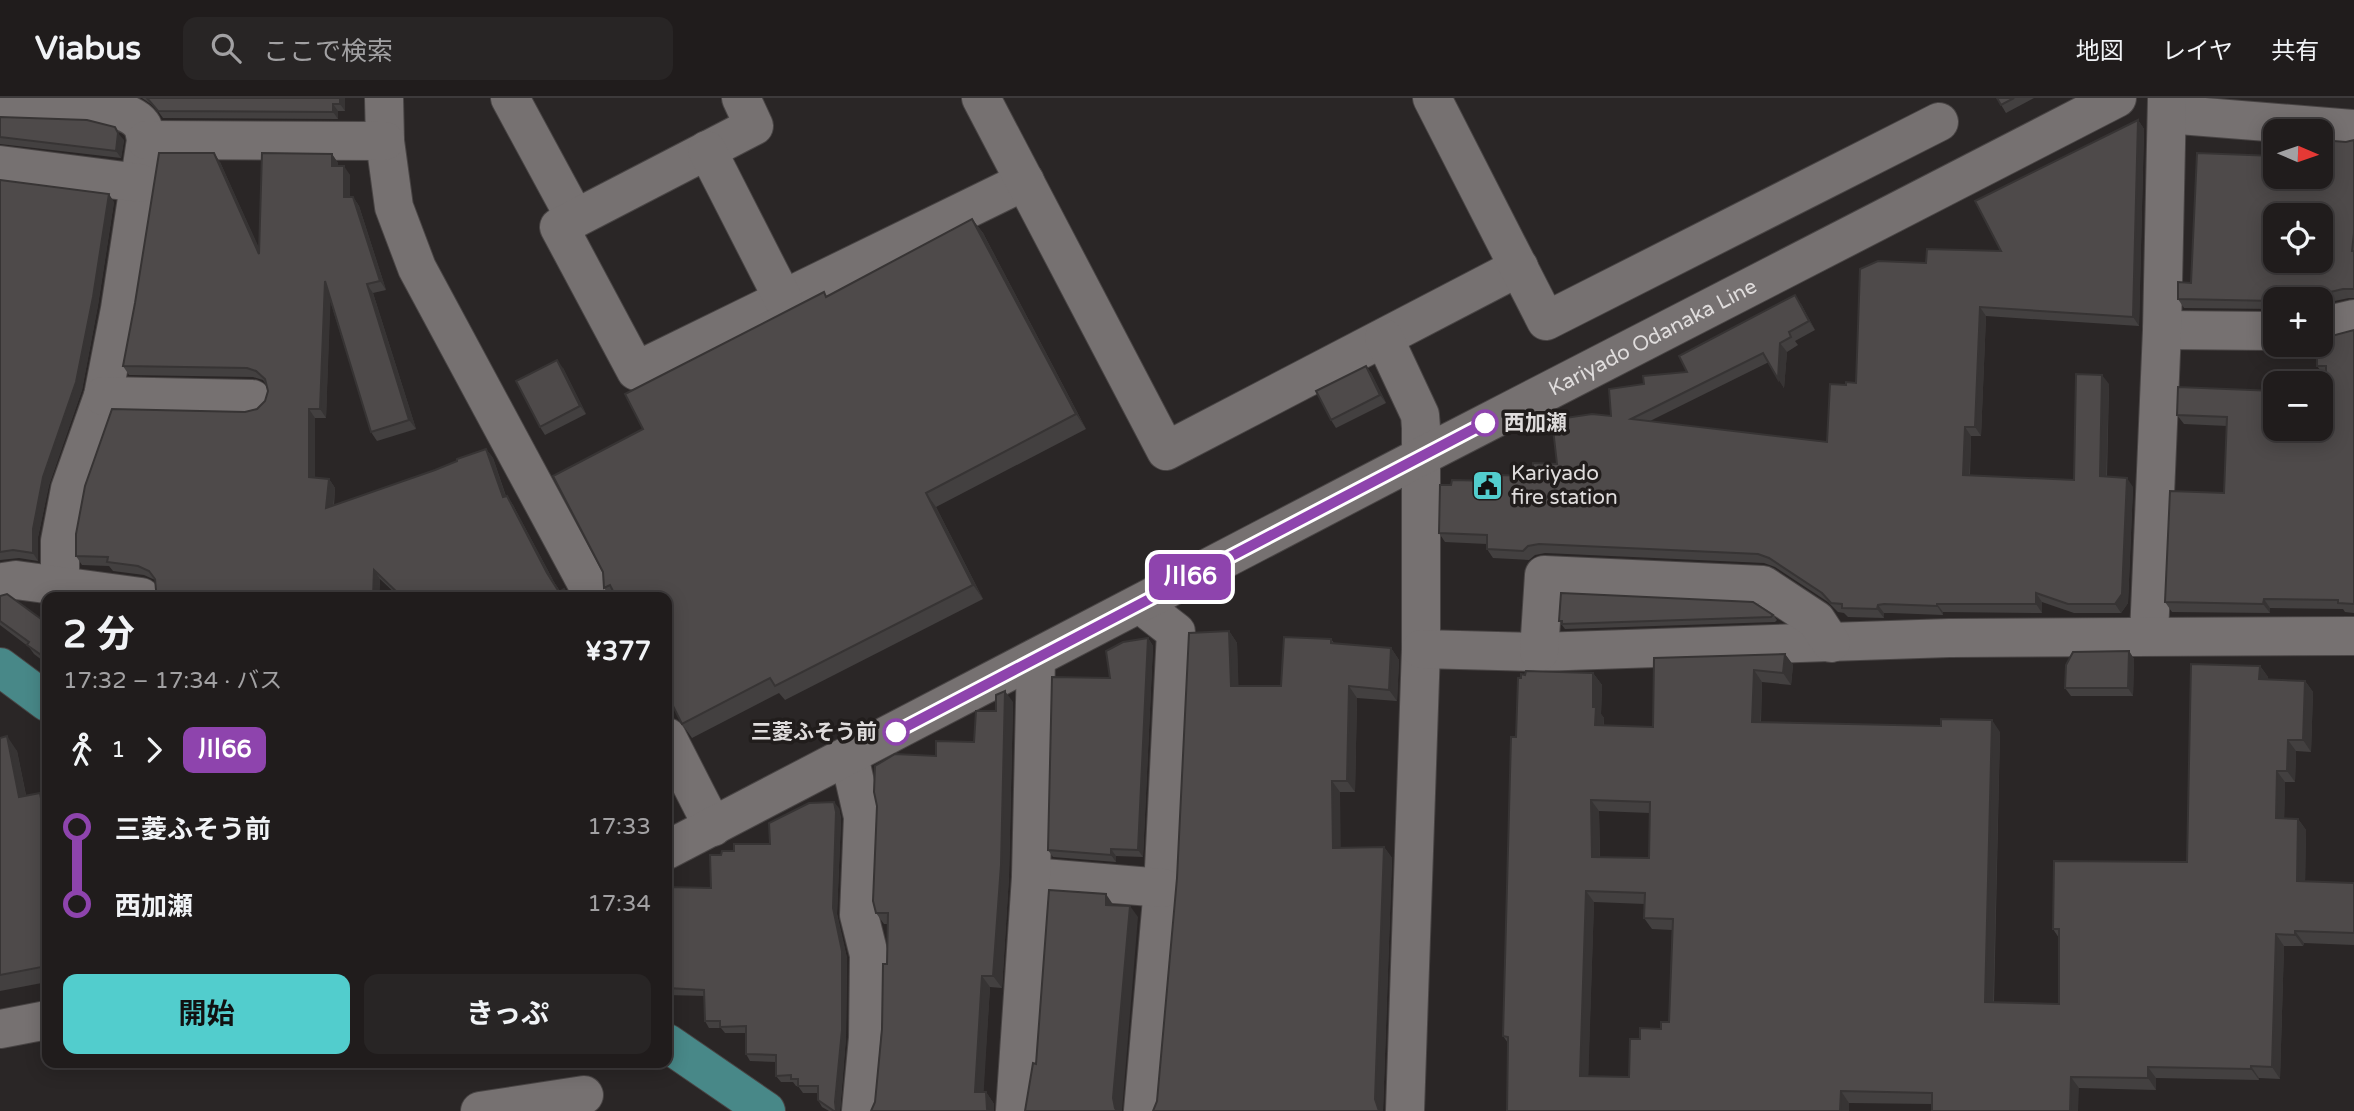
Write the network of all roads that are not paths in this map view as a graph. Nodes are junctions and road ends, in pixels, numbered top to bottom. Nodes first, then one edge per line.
1 (384, 98) edge
2 (510, 98) edge
3 (741, 98) edge
4 (981, 98) edge
5 (1432, 98) edge
6 (2117, 98) edge
7 (0, 103) edge
8 (2167, 106) edge
9 (1933, 110) edge
10 (2354, 129) edge
11 (146, 140) junction
12 (385, 141) junction
13 (707, 150) junction
14 (0, 165) edge
15 (1966, 176) junction
16 (1025, 181) junction
17 (140, 183) junction
18 (575, 218) junction
19 (1518, 267) junction
20 (782, 299) junction
21 (2354, 319) edge
22 (2333, 324) edge
23 (2162, 330) junction
24 (2263, 331) edge
25 (1384, 338) junction
26 (103, 396) junction
27 (252, 399) dead end
28 (1422, 456) junction
29 (0, 585) edge
30 (60, 585) junction
31 (107, 592) edge
32 (591, 592) edge
33 (1140, 604) junction
34 (2149, 635) junction
35 (2354, 636) edge
36 (1831, 643) junction
37 (1421, 649) junction
38 (1539, 652) junction
39 (1036, 658) junction
40 (0, 667) edge
41 (42, 698) edge
42 (672, 747) edge
43 (849, 756) junction
44 (713, 827) junction
45 (672, 848) edge
46 (1031, 877) junction
47 (1163, 888) junction
48 (42, 1021) edge
49 (0, 1029) edge
50 (672, 1046) edge
51 (584, 1095) dead end
52 (480, 1111) edge
53 (766, 1111) edge
54 (861, 1111) edge
55 (1015, 1111) edge
56 (1143, 1111) edge
57 (1405, 1111) edge

1 - 12 street
2 - 18 street
3 - 13 street
4 - 16 street
5 - 19 street
6 - 15 street, Kariyado Odanaka Line
7 - 11 street
8 - 10 street
8 - 23 street
9 - 15 street
9 - 19 street
11 - 12 street
11 - 17 street
12 - 32 street
13 - 18 street
13 - 20 street
14 - 17 street
15 - 28 street, Kariyado Odanaka Line
16 - 20 street
16 - 25 street
17 - 26 street
18 - 20 street
19 - 25 street
21 - 22 street
23 - 24 street
23 - 34 street
25 - 28 street
26 - 27 street
26 - 30 street
28 - 33 street, Kariyado Odanaka Line
28 - 37 street
29 - 30 street
30 - 31 street
33 - 39 street, Kariyado Odanaka Line
33 - 47 street
34 - 35 street
34 - 36 street
36 - 38 street
36 - 38 street
37 - 38 street
37 - 57 street
39 - 43 street, Kariyado Odanaka Line
39 - 46 street
40 - 41 main road
42 - 44 street
43 - 44 street, Kariyado Odanaka Line
43 - 54 street
44 - 45 street, Kariyado Odanaka Line
46 - 47 street
46 - 55 street
47 - 56 street
48 - 49 street
50 - 53 main road
51 - 52 street

